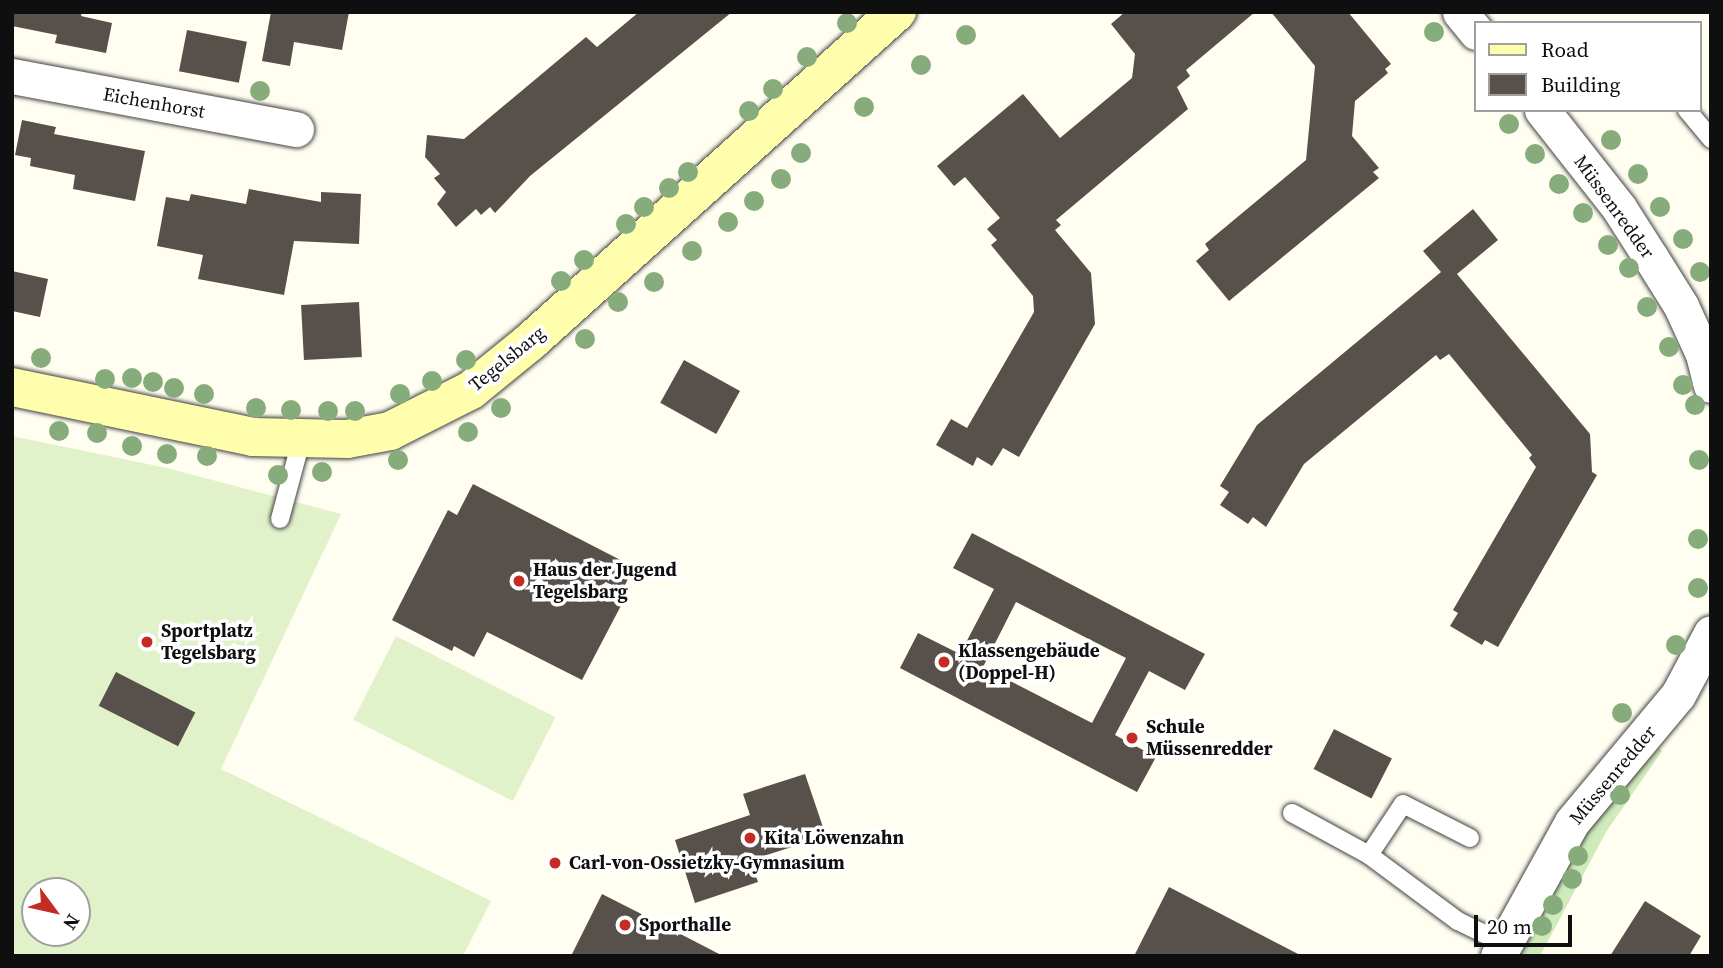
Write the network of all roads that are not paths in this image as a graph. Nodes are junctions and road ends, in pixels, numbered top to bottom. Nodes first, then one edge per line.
1 (897, 12) edge
2 (1460, 12) edge
3 (1474, 30) edge
4 (12, 76) edge
5 (1544, 112) edge
6 (1689, 112) edge
7 (296, 129) dead end
8 (1711, 139) edge
9 (1708, 363) edge
10 (12, 387) edge
11 (301, 441) junction
12 (279, 519) dead end
13 (1711, 633) edge
14 (1292, 813) dead end
15 (1470, 838) dead end
16 (1368, 855) junction
17 (1502, 950) edge

1 - 11 street, Tegelsbarg
2 - 3 street
4 - 7 street, Eichenhorst
5 - 9 street, Müssenredder
6 - 8 lane
10 - 11 street, Tegelsbarg
11 - 12 lane
13 - 17 street, Müssenredder
14 - 16 lane
15 - 16 lane
16 - 17 lane

